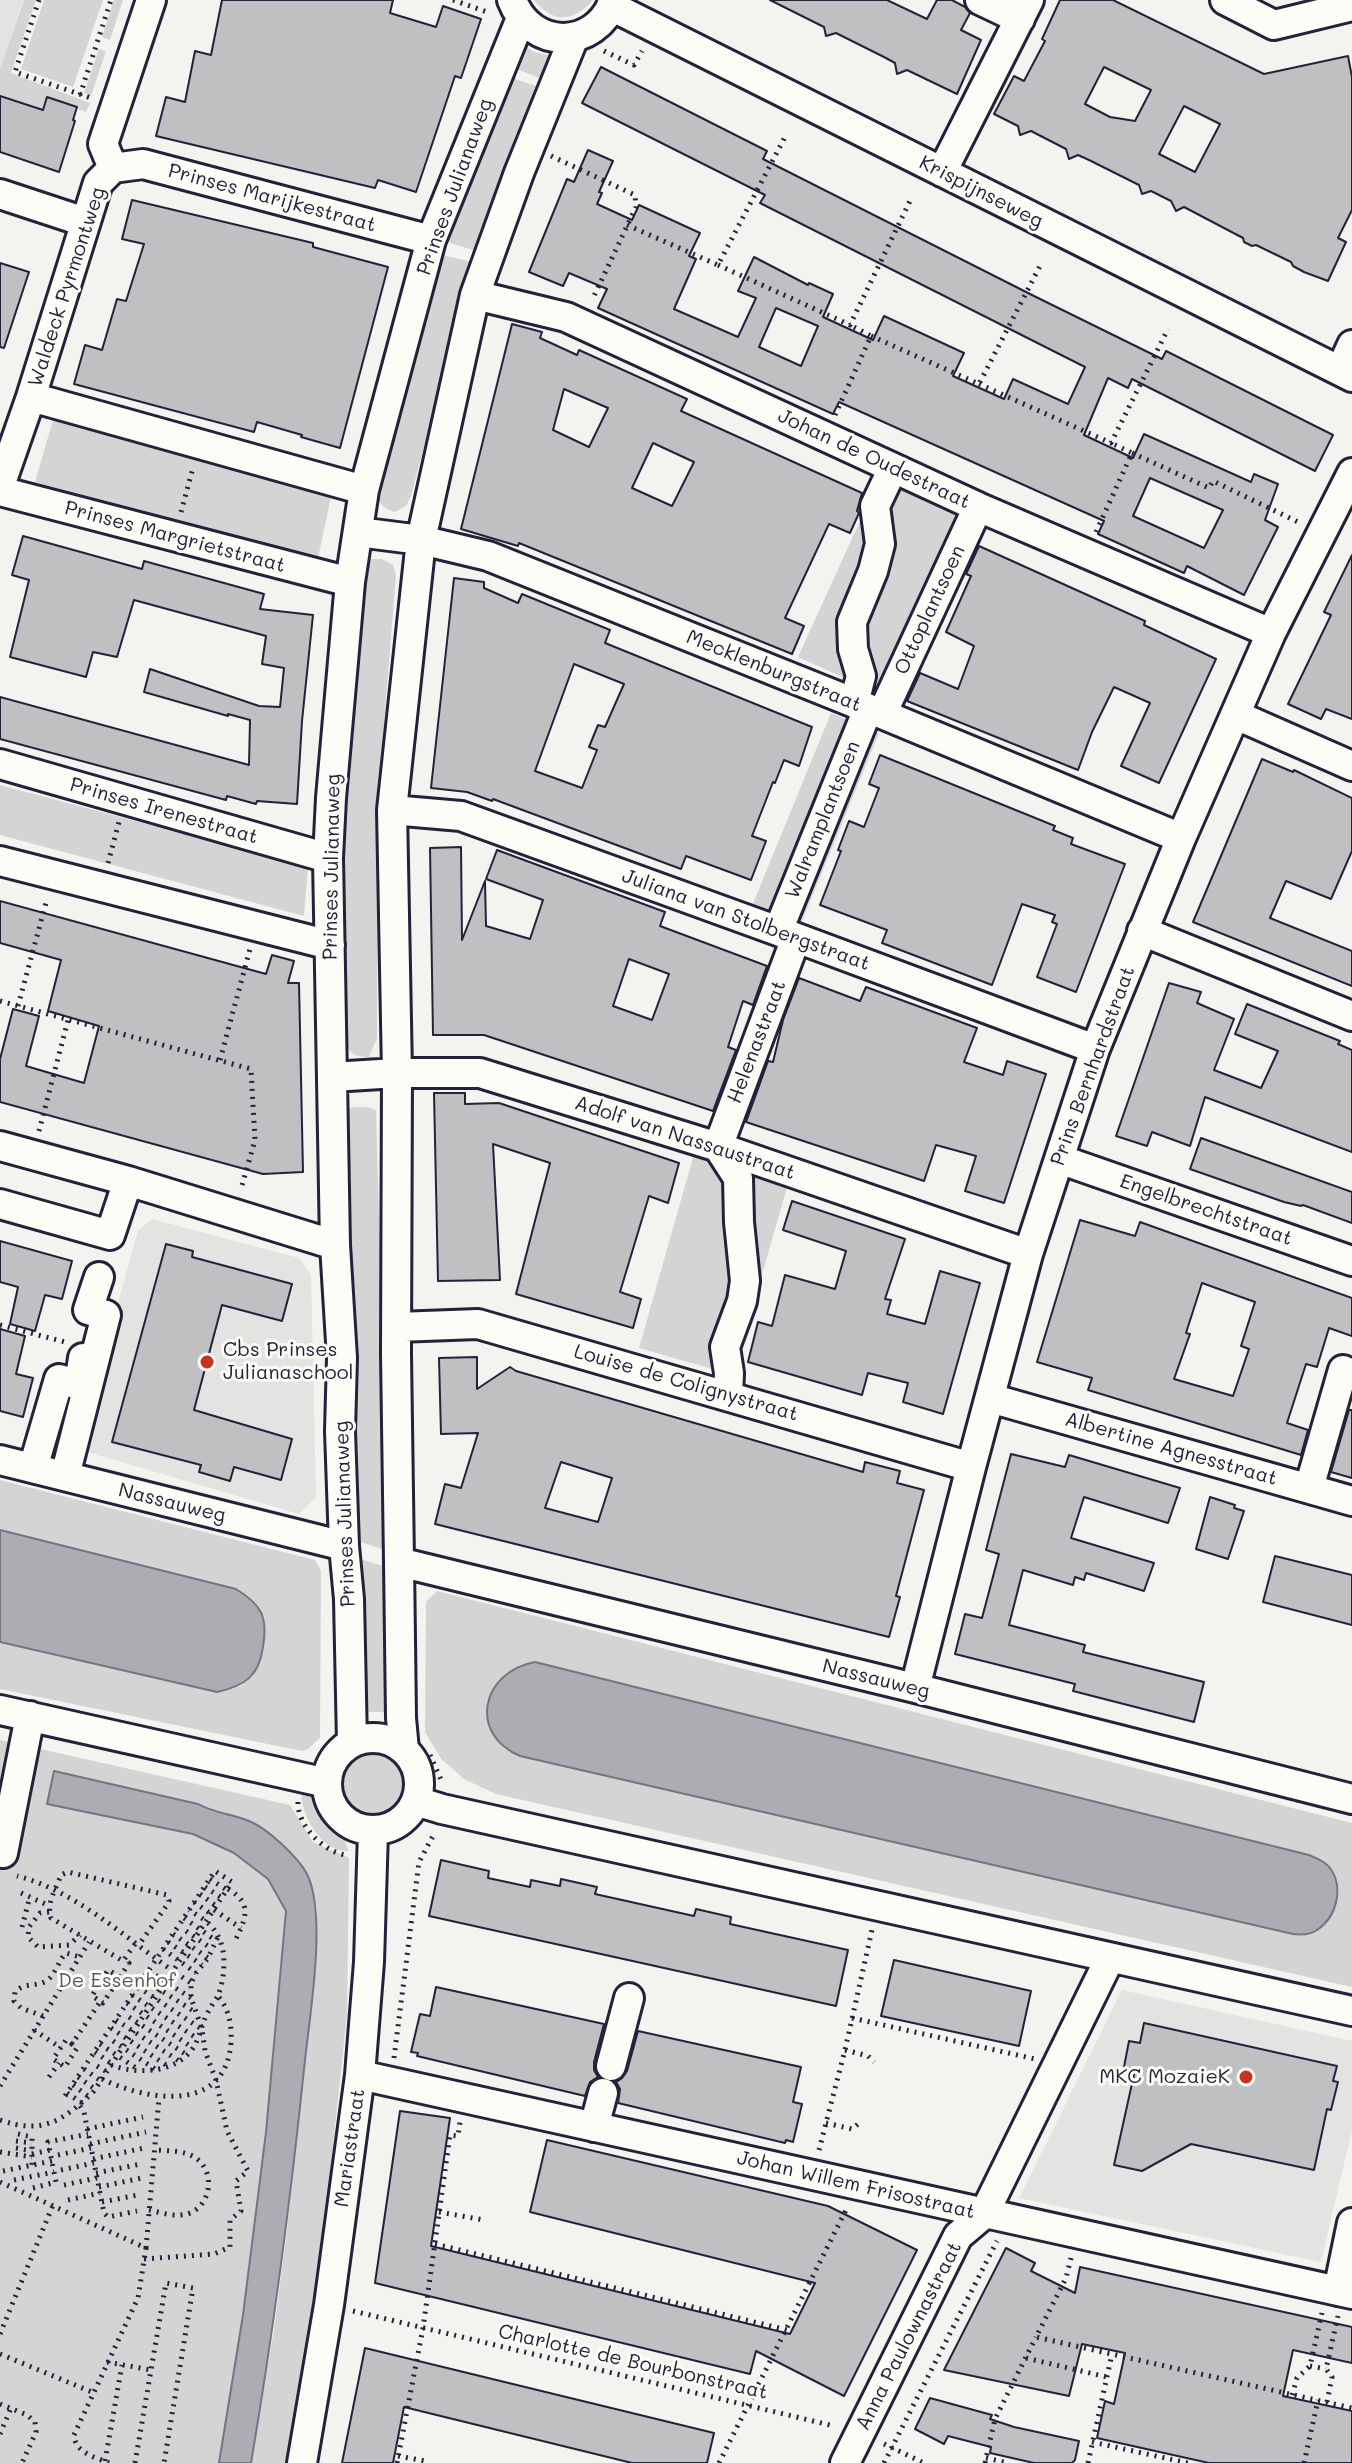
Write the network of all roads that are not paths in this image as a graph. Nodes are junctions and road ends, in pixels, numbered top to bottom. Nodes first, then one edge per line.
1 (151, 0) edge
2 (980, 0) edge
3 (1225, 0) edge
4 (612, 3) edge
5 (1352, 6) edge
6 (517, 9) edge
7 (1024, 9) edge
8 (574, 37) junction
9 (113, 168) junction
10 (942, 172) junction
11 (0, 194) edge
12 (85, 222) junction
13 (431, 240) junction
14 (475, 295) junction
15 (1352, 345) edge
16 (1346, 374) edge
17 (31, 397) junction
18 (893, 468) junction
19 (1352, 473) edge
20 (0, 488) edge
21 (364, 490) junction
22 (978, 507) junction
23 (358, 532) junction
24 (421, 540) junction
25 (350, 582) junction
26 (1271, 633) junction
27 (868, 708) junction
28 (1236, 715) junction
29 (0, 764) edge
30 (1352, 766) edge
31 (392, 810) junction
32 (1181, 838) junction
33 (328, 858) junction
34 (0, 861) edge
35 (1142, 931) junction
36 (787, 934) junction
37 (330, 945) junction
38 (1352, 1016) edge
39 (1095, 1049) junction
40 (397, 1073) junction
41 (332, 1077) junction
42 (0, 1146) edge
43 (718, 1147) junction
44 (1059, 1159) junction
45 (128, 1181) junction
46 (0, 1204) edge
47 (335, 1245) junction
48 (1028, 1254) junction
49 (1352, 1261) edge
50 (99, 1277) dead end
51 (397, 1327) junction
52 (1352, 1374) edge
53 (83, 1386) junction
54 (728, 1395) junction
55 (990, 1398) junction
56 (0, 1460) edge
57 (971, 1467) junction
58 (33, 1468) junction
59 (65, 1476) junction
60 (1309, 1488) junction
61 (1352, 1501) edge
62 (344, 1546) junction
63 (399, 1562) junction
64 (915, 1688) junction
65 (0, 1710) edge
66 (30, 1716) junction
67 (352, 1743) junction
68 (404, 1750) junction
69 (314, 1781) junction
70 (1352, 1799) edge
71 (416, 1801) junction
72 (372, 1843) junction
73 (6, 1863) edge
74 (1110, 1958) junction
75 (629, 1998) dead end
76 (1352, 2011) edge
77 (360, 2075) junction
78 (594, 2127) junction
79 (996, 2216) junction
80 (1352, 2223) edge
81 (1339, 2291) edge
82 (302, 2463) edge
83 (845, 2463) edge

1 - 9 street, Waldeck Pyrmontweg
2 - 7 street
3 - 5 street
4 - 8 street
4 - 10 street, Krispijnseweg
6 - 8 street
6 - 13 street, Prinses Julianaweg
7 - 10 street
8 - 14 street
9 - 12 street, Waldeck Pyrmontweg
9 - 13 street, Prinses Marijkestraat
10 - 16 street, Krispijnseweg
11 - 12 street
12 - 17 street, Waldeck Pyrmontweg
13 - 21 street, Prinses Julianaweg
14 - 18 street, Johan de Oudestraat
14 - 24 street
15 - 16 street
17 - 20 street, Waldeck Pyrmontweg
17 - 21 street
18 - 22 street, Johan de Oudestraat
18 - 27 street, Ottoplantsoen
19 - 26 street, Prins Bernhardstraat
20 - 25 street, Prinses Margrietstraat
21 - 23 street, Prinses Julianaweg
22 - 26 street, Johan de Oudestraat
22 - 27 street, Ottoplantsoen
23 - 24 street, Mecklenburgstraat
23 - 25 street, Prinses Julianaweg
24 - 27 street, Mecklenburgstraat
24 - 31 street
25 - 33 street, Prinses Julianaweg
26 - 28 street, Prins Bernhardstraat
27 - 32 street, Mecklenburgstraat
27 - 36 street, Walramplantsoen
28 - 30 street
28 - 32 street, Prins Bernhardstraat
29 - 33 street, Prinses Irenestraat
31 - 36 street, Juliana van Stolbergstraat
31 - 40 street
32 - 35 street, Prins Bernhardstraat
33 - 37 street, Prinses Julianaweg
34 - 37 street
35 - 38 street
35 - 39 street, Prins Bernhardstraat
36 - 39 street, Juliana van Stolbergstraat
36 - 43 street, Helenastraat
37 - 41 street, Prinses Julianaweg
39 - 44 street, Prins Bernhardstraat
40 - 41 street, Adolf van Nassaustraat
40 - 43 street, Adolf van Nassaustraat
40 - 51 street
41 - 47 street, Prinses Julianaweg
42 - 45 street
43 - 48 street, Adolf van Nassaustraat
43 - 54 street
44 - 48 street, Prins Bernhardstraat
44 - 49 street, Engelbrechtstraat
45 - 46 street
45 - 47 street
47 - 62 street, Prinses Julianaweg
48 - 55 street, Prins Bernhardstraat
50 - 53 street
51 - 54 street, Louise de Colignystraat
51 - 63 street
52 - 60 street
53 - 58 street
53 - 59 street
54 - 57 street, Louise de Colignystraat
55 - 57 street, Prins Bernhardstraat
55 - 60 street, Albertine Agnesstraat
56 - 58 street, Nassauweg
57 - 64 street, Prins Bernhardstraat
58 - 59 street, Nassauweg
59 - 62 street, Nassauweg
60 - 61 street, Albertine Agnesstraat
62 - 67 street, Prinses Julianaweg
63 - 64 street, Nassauweg
63 - 68 street
64 - 70 street, Nassauweg
65 - 66 street
66 - 69 street
66 - 73 street
67 - 68 street
67 - 69 street
68 - 71 street
69 - 72 street
71 - 72 street
71 - 74 street
72 - 77 street, Mariastraat
74 - 76 street
74 - 79 street, Anna Paulownastraat
75 - 78 street
77 - 78 street, Johan Willem Frisostraat
77 - 82 street, Mariastraat
78 - 79 street, Johan Willem Frisostraat
79 - 81 street, Johan Willem Frisostraat
79 - 83 street, Anna Paulownastraat
80 - 81 street

